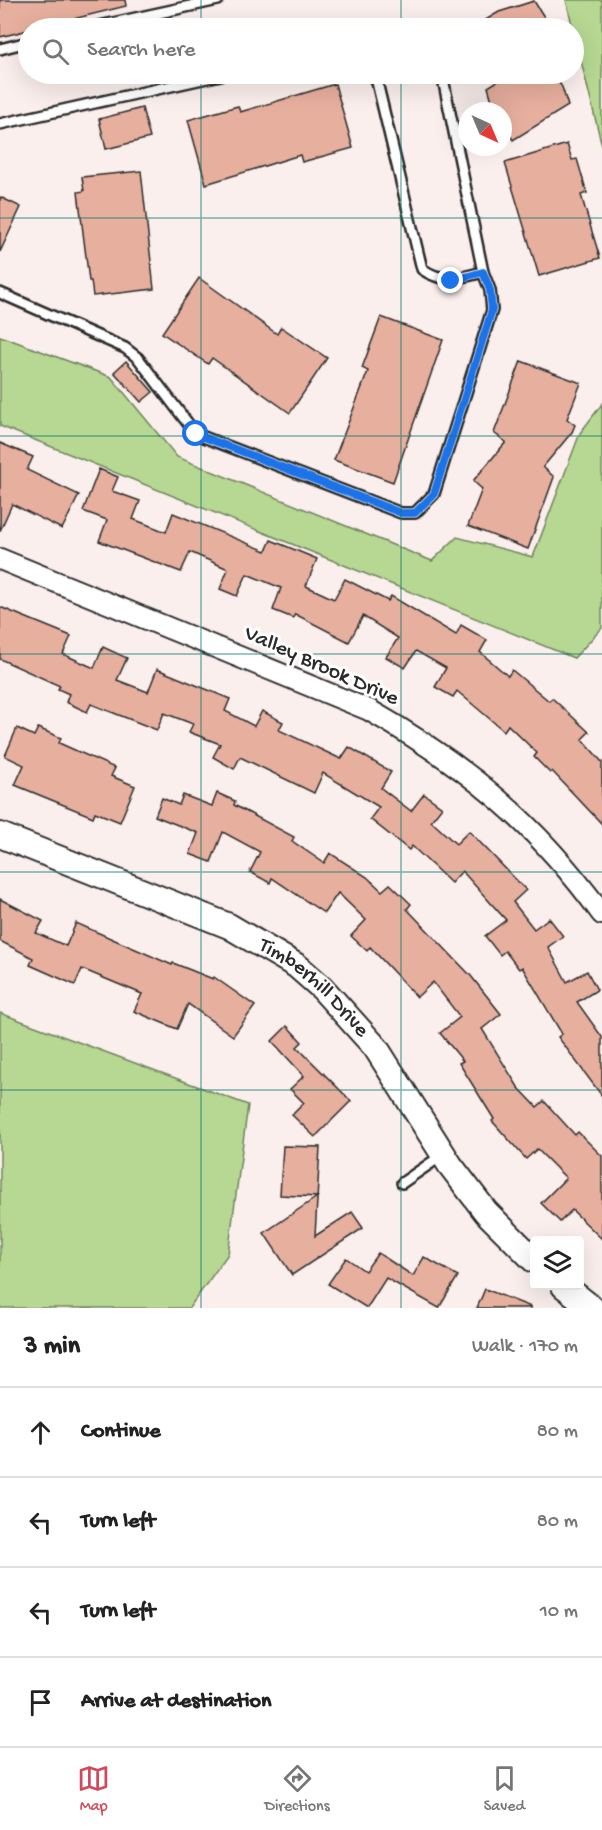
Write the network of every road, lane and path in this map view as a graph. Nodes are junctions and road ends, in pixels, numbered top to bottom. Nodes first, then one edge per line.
1 (218, 0) edge
2 (136, 18) edge
3 (18, 44) edge
4 (0, 49) edge
5 (180, 84) edge
6 (377, 84) edge
7 (444, 84) edge
8 (0, 124) edge
9 (483, 272) junction
10 (0, 293) edge
11 (0, 560) edge
12 (0, 835) edge
13 (602, 914) edge
14 (443, 1154) junction
15 (402, 1183) dead end
16 (530, 1256) edge
17 (569, 1290) edge
18 (588, 1307) edge

1 - 2 lane
3 - 4 lane
5 - 8 lane
6 - 9 lane
7 - 9 lane
9 - 10 lane
11 - 13 street, Valley Brook Drive
12 - 14 street, Timberhill Drive
14 - 15 lane
14 - 16 street, Timberhill Drive
17 - 18 street

